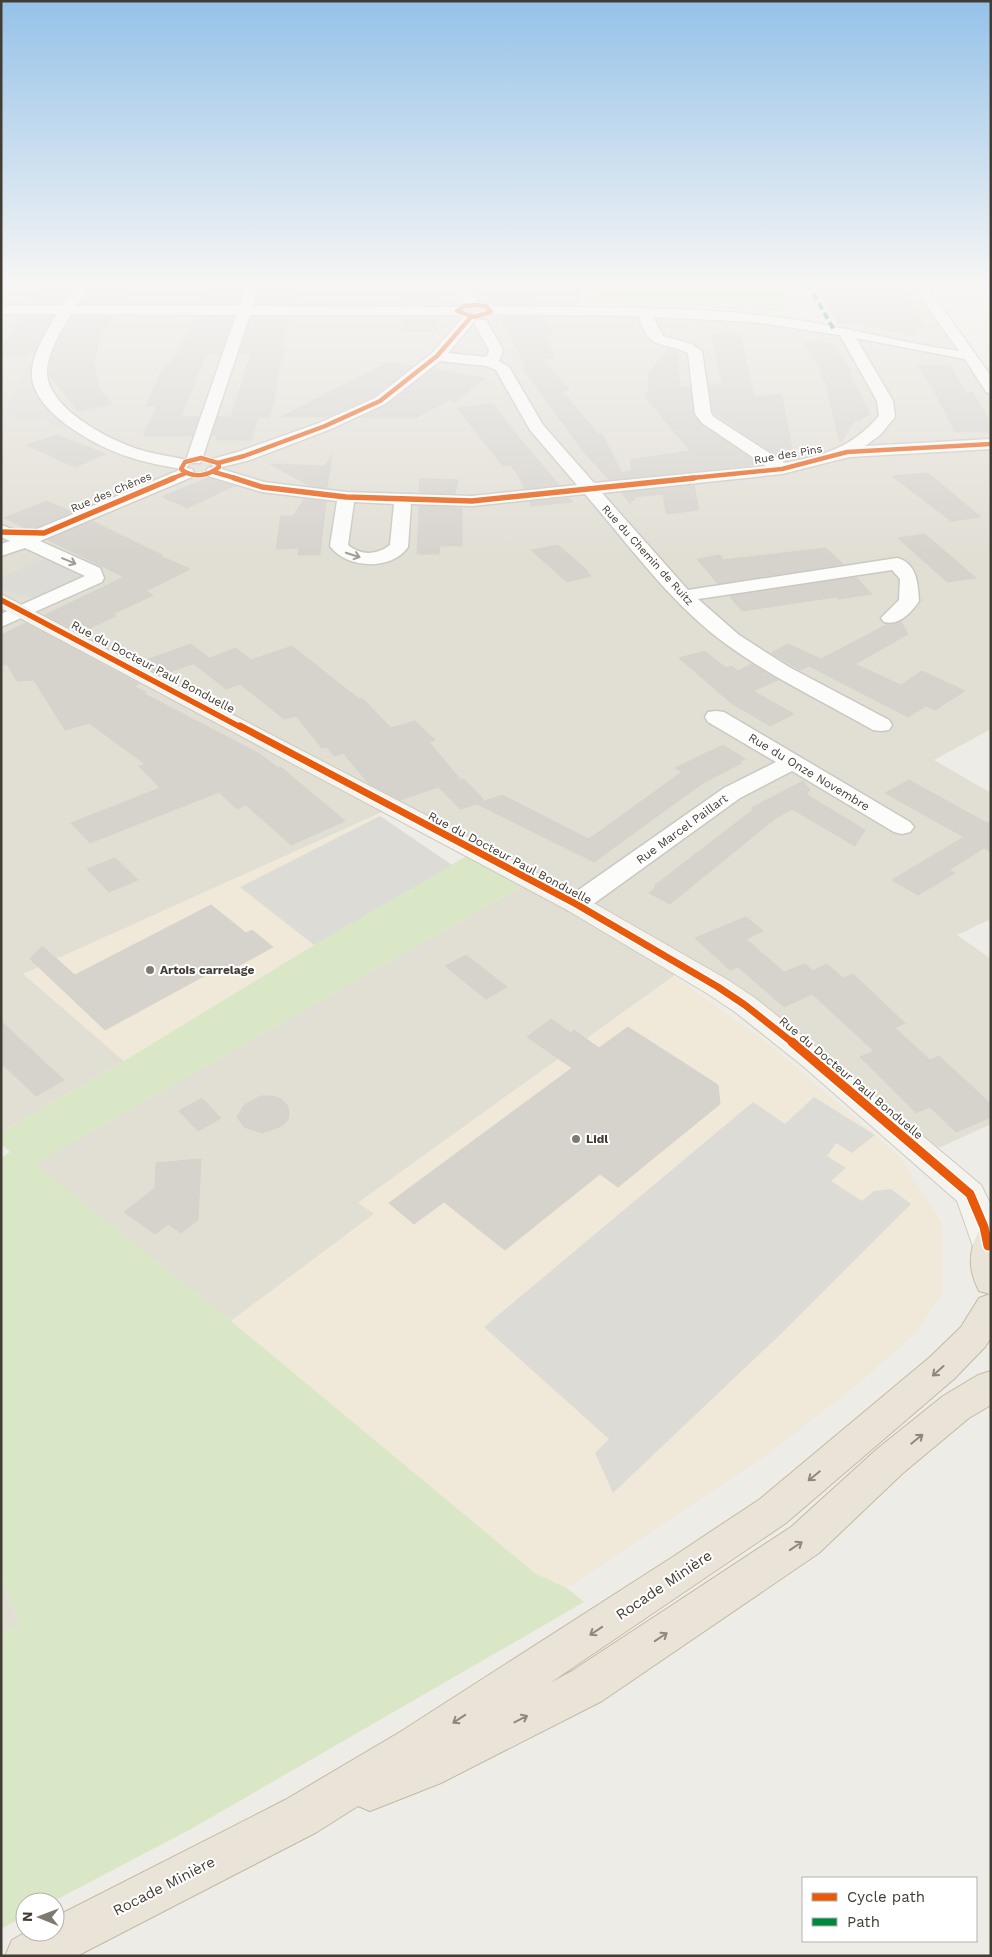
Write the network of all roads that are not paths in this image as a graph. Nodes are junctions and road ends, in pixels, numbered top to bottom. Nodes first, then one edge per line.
1 (40, 375) edge
2 (221, 375) edge
3 (413, 375) edge
4 (508, 375) edge
5 (699, 375) edge
6 (870, 375) edge
7 (983, 375) edge
8 (991, 389) edge
9 (991, 444) edge
10 (847, 452) junction
11 (188, 466) junction
12 (216, 467) junction
13 (782, 469) junction
14 (588, 489) junction
15 (346, 497) junction
16 (403, 499) junction
17 (1, 530) edge
18 (24, 541) junction
19 (1, 551) edge
20 (683, 596) junction
21 (9, 611) edge
22 (891, 618) dead end
23 (716, 717) dead end
24 (881, 725) dead end
25 (792, 762) junction
26 (902, 827) dead end
27 (576, 904) junction
28 (980, 1196) edge
29 (989, 1243) edge
30 (991, 1281) edge
31 (991, 1308) edge
32 (991, 1386) edge
33 (301, 1816) junction
34 (28, 1956) edge

1 - 11 street
2 - 11 street
3 - 12 street
4 - 14 street, Rue du Chemin de Ruitz
5 - 13 street
6 - 10 street
7 - 8 street
9 - 10 street, Rue des Pins
10 - 13 street, Rue des Pins
11 - 12 street
11 - 18 street, Rue des Chênes
12 - 15 street, Rue des Pins
13 - 14 street, Rue des Pins
14 - 16 street, Rue des Pins
14 - 20 street, Rue du Chemin de Ruitz
15 - 16 street, Rue des Pins
15 -> 16 street
17 - 18 street
18 - 19 street, Rue des Chênes
18 -> 21 street
20 - 22 street
20 - 24 street, Rue du Chemin de Ruitz
21 - 27 street, Rue du Docteur Paul Bonduelle
23 - 25 street, Rue du Onze Novembre
25 - 26 street, Rue du Onze Novembre
25 - 27 street, Rue Marcel Paillart
27 - 28 street, Rue du Docteur Paul Bonduelle
28 - 29 street
29 - 30 highway
31 -> 33 highway, Rocade Minière
33 -> 32 highway, Rocade Minière
33 - 34 highway, Rocade Minière

